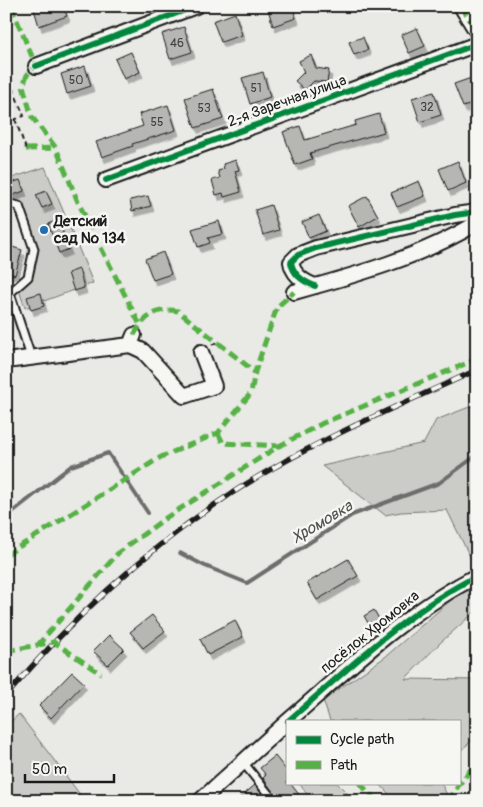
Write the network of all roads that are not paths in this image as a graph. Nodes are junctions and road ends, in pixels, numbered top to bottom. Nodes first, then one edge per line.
1 (196, 6) edge
2 (461, 6) edge
3 (477, 32) edge
4 (477, 44) edge
5 (36, 66) dead end
6 (106, 180) dead end
7 (6, 202) edge
8 (477, 212) edge
9 (477, 223) edge
10 (315, 286) junction
11 (294, 292) dead end
12 (10, 302) edge
13 (201, 352) dead end
14 (31, 357) junction
15 (6, 361) edge
16 (477, 576) edge
17 (288, 720) edge
18 (286, 722) edge
19 (242, 761) junction
20 (200, 801) edge
21 (274, 801) edge

1 - 5 street
2 - 3 street
4 - 6 street, 2-я Заречная улица
7 - 12 lane
8 - 10 street
9 - 10 street
10 - 11 street
12 - 14 lane
13 - 14 street
14 - 15 street
16 - 17 street, посёлок Хромовка
18 - 19 street, посёлок Хромовка
19 - 20 street, посёлок Хромовка
19 - 21 lane

